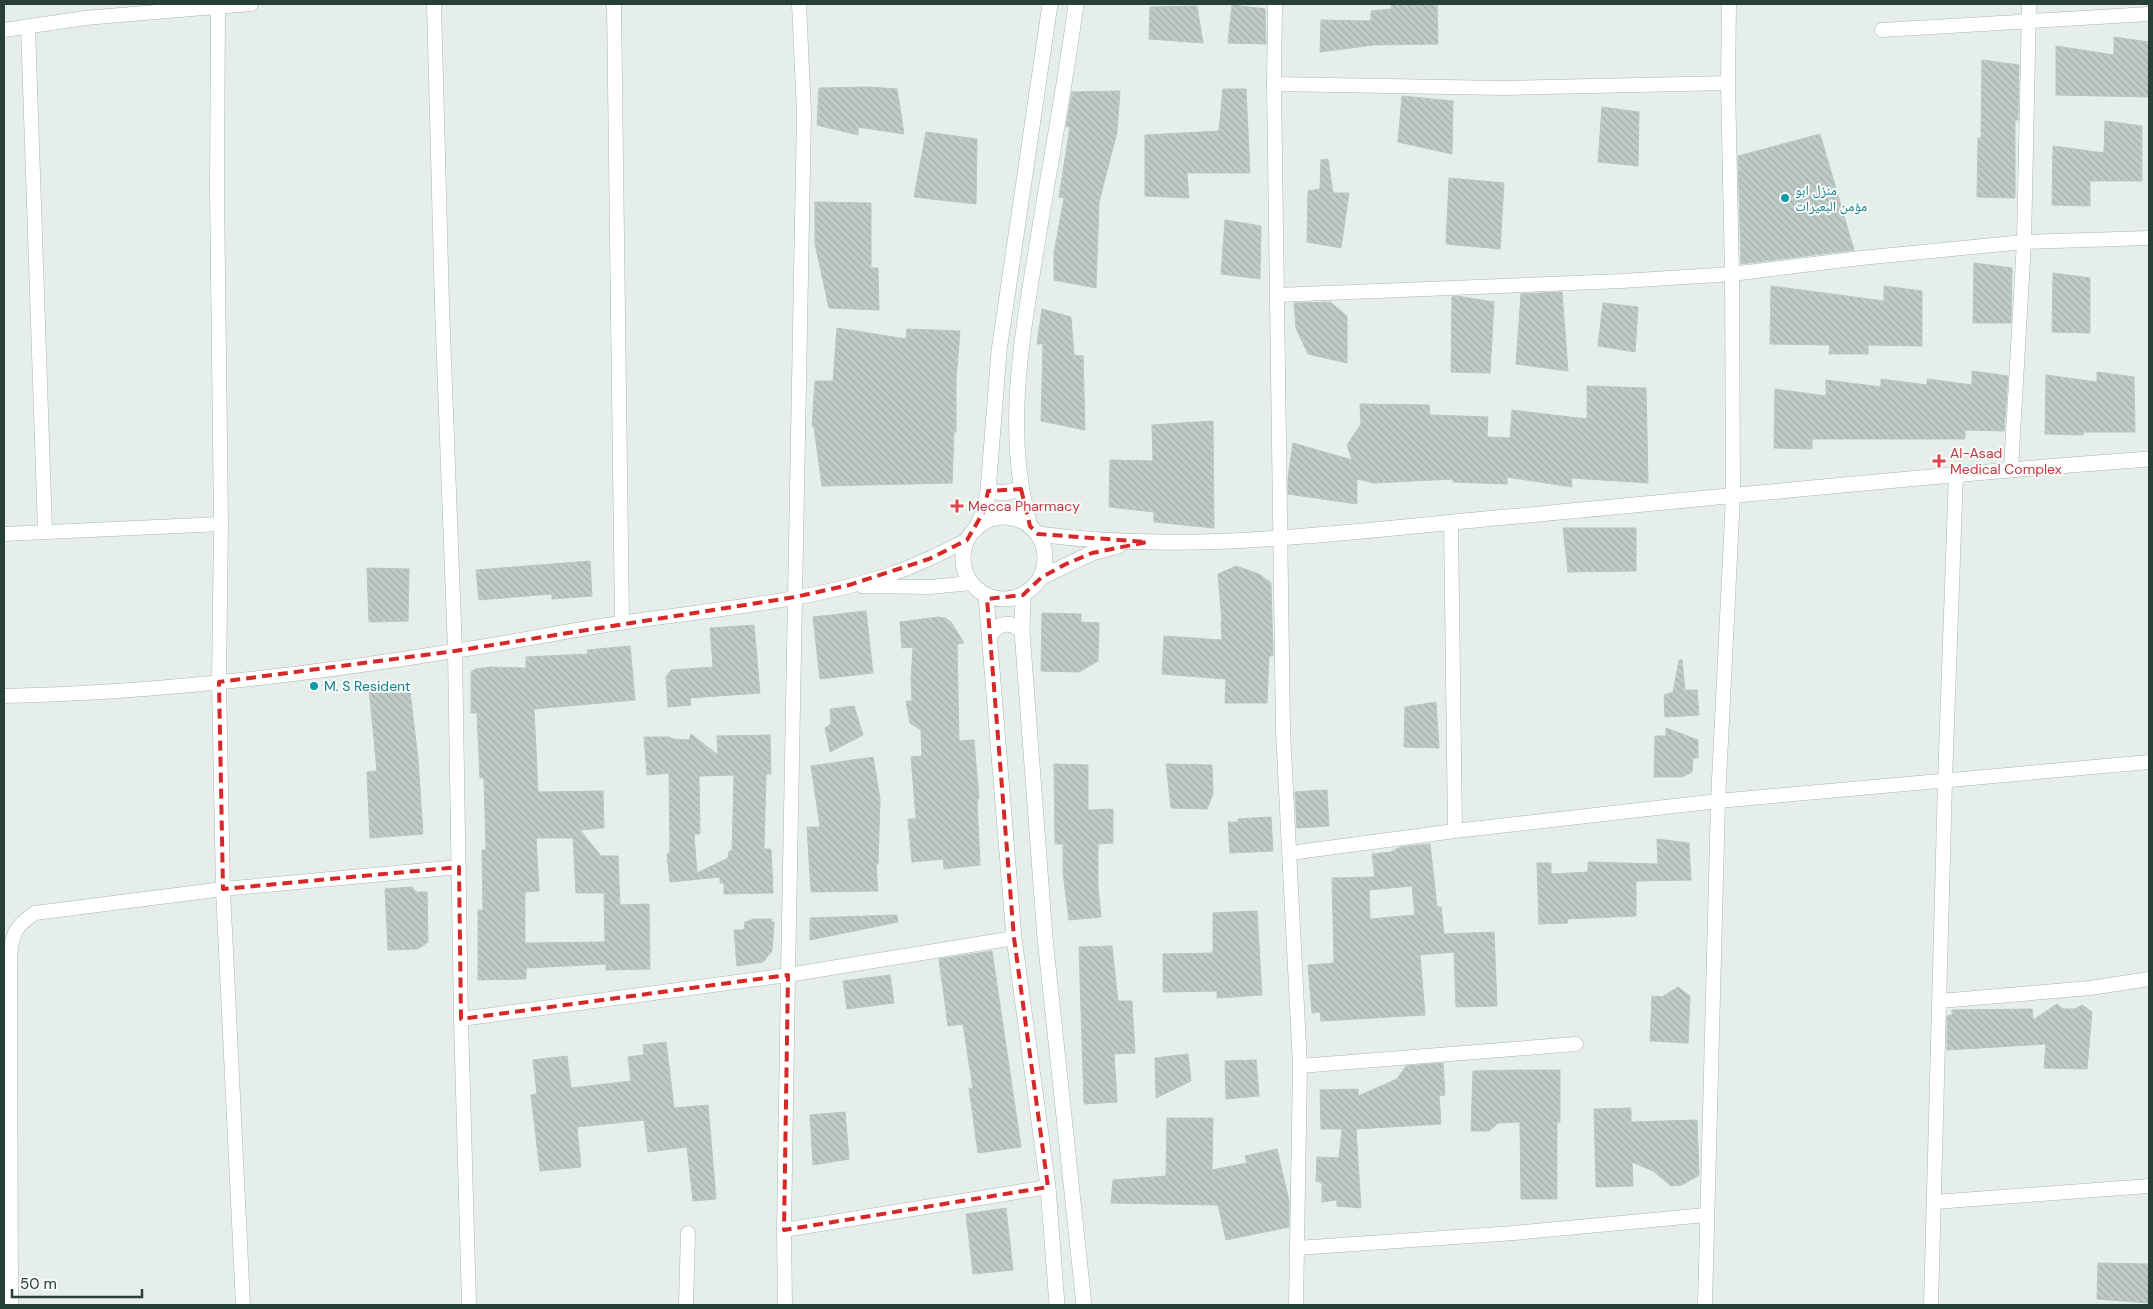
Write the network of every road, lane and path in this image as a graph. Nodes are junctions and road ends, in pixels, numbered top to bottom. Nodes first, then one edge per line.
1 (82, 4) edge
2 (251, 4) edge
3 (434, 4) edge
4 (614, 4) edge
5 (799, 4) edge
6 (1050, 4) edge
7 (1076, 4) edge
8 (1275, 4) edge
9 (1729, 4) edge
10 (2029, 4) edge
11 (218, 6) junction
12 (2149, 14) edge
13 (85, 18) junction
14 (2029, 22) junction
15 (28, 26) junction
16 (4, 30) edge
17 (1882, 30) dead end
18 (1728, 83) junction
19 (1274, 84) junction
20 (2149, 238) edge
21 (2024, 242) junction
22 (1732, 274) junction
23 (1277, 295) junction
24 (2149, 459) edge
25 (2011, 469) junction
26 (1956, 474) junction
27 (1021, 489) junction
28 (988, 492) junction
29 (1732, 496) junction
30 (1451, 522) junction
31 (221, 524) junction
32 (1034, 530) junction
33 (45, 531) junction
34 (4, 534) edge
35 (971, 535) junction
36 (1279, 538) junction
37 (1147, 542) junction
38 (1042, 577) junction
39 (971, 583) junction
40 (849, 585) junction
41 (1023, 595) junction
42 (986, 596) junction
43 (795, 597) junction
44 (622, 623) junction
45 (1022, 631) junction
46 (990, 635) junction
47 (456, 651) junction
48 (219, 682) junction
49 (4, 696) edge
50 (2149, 762) edge
51 (1945, 781) junction
52 (1718, 801) junction
53 (1455, 831) junction
54 (1290, 853) junction
55 (458, 867) junction
56 (222, 889) junction
57 (1014, 938) junction
58 (788, 975) junction
59 (2149, 980) edge
60 (1940, 1002) junction
61 (460, 1019) junction
62 (1576, 1044) dead end
63 (1300, 1066) junction
64 (7, 1114) edge
65 (2149, 1186) edge
66 (1048, 1187) junction
67 (1935, 1202) junction
68 (1706, 1215) junction
69 (784, 1230) junction
70 (688, 1233) dead end
71 (1298, 1248) junction
72 (12, 1305) edge
73 (243, 1305) edge
74 (469, 1305) edge
75 (686, 1305) edge
76 (786, 1305) edge
77 (1057, 1305) edge
78 (1084, 1305) edge
79 (1296, 1305) edge
80 (1705, 1305) edge
81 (1931, 1305) edge

1 - 13 street
2 - 11 street
3 - 47 street
4 - 44 street
5 - 43 street
6 - 28 main road
7 - 27 main road
8 - 19 street
9 - 18 street
10 - 14 street
11 - 13 street
11 - 31 street
12 - 14 street
13 - 15 street
14 - 17 street
14 - 21 street
15 - 16 street
15 - 33 street
18 - 19 street
18 - 22 street
19 - 23 street
20 - 21 street
21 - 22 street
21 - 25 street
22 - 23 street
22 - 29 street
23 - 36 street
24 - 25 main road
25 - 26 main road
26 - 29 main road
26 - 51 street
27 - 28 main road
27 - 32 main road
28 - 35 main road
29 - 30 main road
29 - 52 street
30 - 36 main road
30 - 53 street
31 - 33 street
31 - 48 street
32 - 35 main road
32 - 37 main road
32 - 38 main road
33 - 34 street
35 - 39 main road
35 - 40 street
36 - 37 main road
36 - 54 street
37 - 38 main road
38 - 41 main road
39 - 40 street
39 - 42 main road
40 - 43 street
41 - 42 main road
41 - 45 main road
42 - 46 main road
43 - 44 street
43 - 58 street
44 - 47 street
45 - 46 main road
45 - 78 main road
46 - 57 main road
47 - 48 street
47 - 55 street
48 - 49 street
48 - 56 street
50 - 51 street
51 - 52 street
51 - 60 street
52 - 53 street
52 - 68 street
53 - 54 street
54 - 63 street
55 - 56 street
55 - 61 street
56 - 64 street
56 - 73 street
57 - 58 street
57 - 66 main road
58 - 61 street
58 - 69 street
59 - 60 street
60 - 67 street
61 - 74 street
62 - 63 street
63 - 71 street
64 - 72 street
65 - 67 street
66 - 69 street
66 - 77 main road
67 - 81 street
68 - 71 street
68 - 80 street
69 - 76 street
70 - 75 street
71 - 79 street

